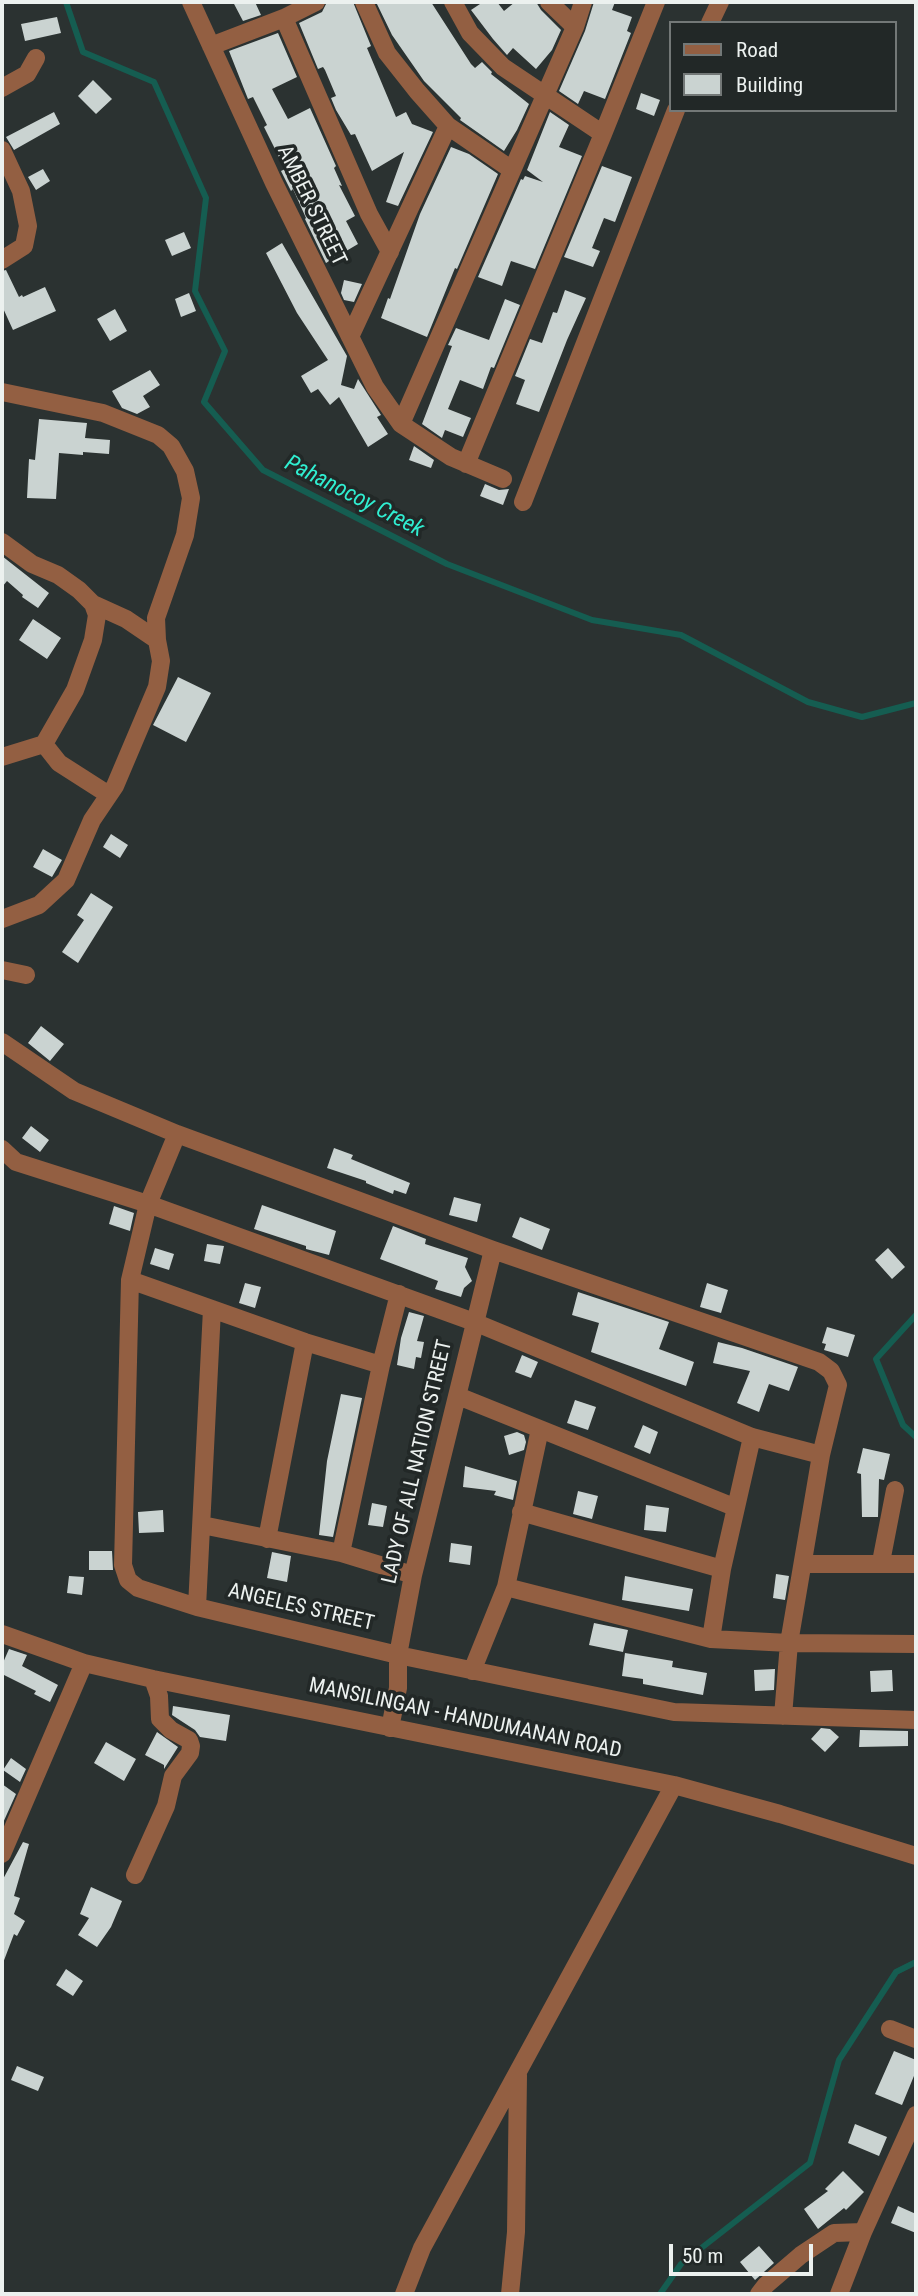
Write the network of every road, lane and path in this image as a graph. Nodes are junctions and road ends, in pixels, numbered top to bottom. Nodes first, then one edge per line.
1 (191, 2) edge
2 (316, 2) edge
3 (364, 2) edge
4 (453, 2) edge
5 (549, 2) edge
6 (583, 2) edge
7 (656, 2) edge
8 (720, 2) edge
9 (284, 18) junction
10 (711, 21) edge
11 (575, 27) junction
12 (211, 46) junction
13 (36, 58) dead end
14 (2, 88) edge
15 (545, 94) junction
16 (675, 112) edge
17 (448, 126) junction
18 (603, 134) junction
19 (2, 150) edge
20 (6, 170) edge
21 (512, 170) junction
22 (390, 252) junction
23 (2, 260) edge
24 (350, 337) junction
25 (2, 392) edge
26 (401, 424) junction
27 (466, 464) junction
28 (503, 479) dead end
29 (523, 502) dead end
30 (2, 542) edge
31 (93, 604) junction
32 (157, 640) junction
33 (44, 744) junction
34 (2, 757) edge
35 (109, 795) junction
36 (2, 919) edge
37 (2, 970) edge
38 (26, 975) dead end
39 (2, 1042) edge
40 (177, 1134) junction
41 (2, 1149) edge
42 (148, 1205) junction
43 (493, 1250) junction
44 (130, 1280) junction
45 (399, 1294) junction
46 (212, 1309) junction
47 (474, 1322) junction
48 (305, 1342) junction
49 (381, 1365) junction
50 (458, 1396) junction
51 (540, 1429) junction
52 (752, 1437) junction
53 (821, 1455) junction
54 (895, 1490) dead end
55 (734, 1507) junction
56 (521, 1512) junction
57 (202, 1525) junction
58 (267, 1539) junction
59 (341, 1553) junction
60 (881, 1562) junction
61 (916, 1563) edge
62 (804, 1564) junction
63 (722, 1569) junction
64 (413, 1575) junction
65 (506, 1587) junction
66 (197, 1607) junction
67 (3, 1637) edge
68 (711, 1639) junction
69 (789, 1643) junction
70 (916, 1644) edge
71 (398, 1655) junction
72 (84, 1663) junction
73 (472, 1671) junction
74 (153, 1679) junction
75 (783, 1716) junction
76 (916, 1720) edge
77 (390, 1728) junction
78 (674, 1785) junction
79 (2, 1854) edge
80 (916, 1856) edge
81 (135, 1875) dead end
82 (890, 2029) dead end
83 (916, 2039) edge
84 (518, 2072) junction
85 (916, 2115) edge
86 (863, 2232) junction
87 (404, 2294) edge
88 (510, 2294) edge
89 (759, 2294) edge
90 (839, 2294) edge

1 - 12 street, AMBER STREET
2 - 9 street
3 - 17 street
4 - 15 street
5 - 11 street
6 - 11 street
7 - 18 street
8 - 10 street
9 - 12 street
9 - 22 street
11 - 15 street
12 - 24 street, AMBER STREET
13 - 14 street
15 - 18 street
15 - 21 street
16 - 29 street
17 - 21 street
17 - 22 street
18 - 27 street
19 - 20 street
20 - 23 street
21 - 26 street
22 - 24 street
24 - 26 street, AMBER STREET
25 - 32 street
26 - 27 street
27 - 28 street
30 - 31 street
31 - 32 street
31 - 33 street
32 - 35 street
33 - 34 street
33 - 35 street
35 - 36 street
37 - 38 street
39 - 40 street
40 - 42 street, ANGELES STREET
40 - 43 street
41 - 42 street
42 - 44 street, ANGELES STREET
42 - 45 street
43 - 47 street, LADY OF ALL NATION STREET
43 - 53 street
44 - 46 street
44 - 66 street, ANGELES STREET
45 - 47 street
45 - 49 street
46 - 48 street
46 - 57 street
47 - 50 street, LADY OF ALL NATION STREET
47 - 52 street
48 - 49 street
48 - 58 street
49 - 59 street
50 - 51 street
50 - 64 street, LADY OF ALL NATION STREET
51 - 55 street
51 - 56 street
52 - 53 street
52 - 55 street
53 - 62 street
54 - 60 street
55 - 63 street
56 - 63 street
56 - 65 street
57 - 58 street
57 - 66 street
58 - 59 street
59 - 64 street
60 - 61 street
60 - 62 street
62 - 69 street
63 - 68 street
64 - 71 street, LADY OF ALL NATION STREET
65 - 68 street
65 - 73 street
66 - 71 street, ANGELES STREET
67 - 72 street, MANSILINGAN - HANDUMANAN ROAD
68 - 69 street
69 - 70 street
69 - 75 street
71 - 73 street, ANGELES STREET
71 - 77 street, LADY OF ALL NATION STREET
72 - 74 street, MANSILINGAN - HANDUMANAN ROAD
72 - 79 street
73 - 75 street, ANGELES STREET
74 - 77 street, MANSILINGAN - HANDUMANAN ROAD
74 - 81 street
75 - 76 street, ANGELES STREET
77 - 78 street, MANSILINGAN - HANDUMANAN ROAD
78 - 80 street, MANSILINGAN - HANDUMANAN ROAD
78 - 84 street
82 - 83 street
84 - 87 street
84 - 88 street
85 - 86 street
86 - 89 street
86 - 90 street

